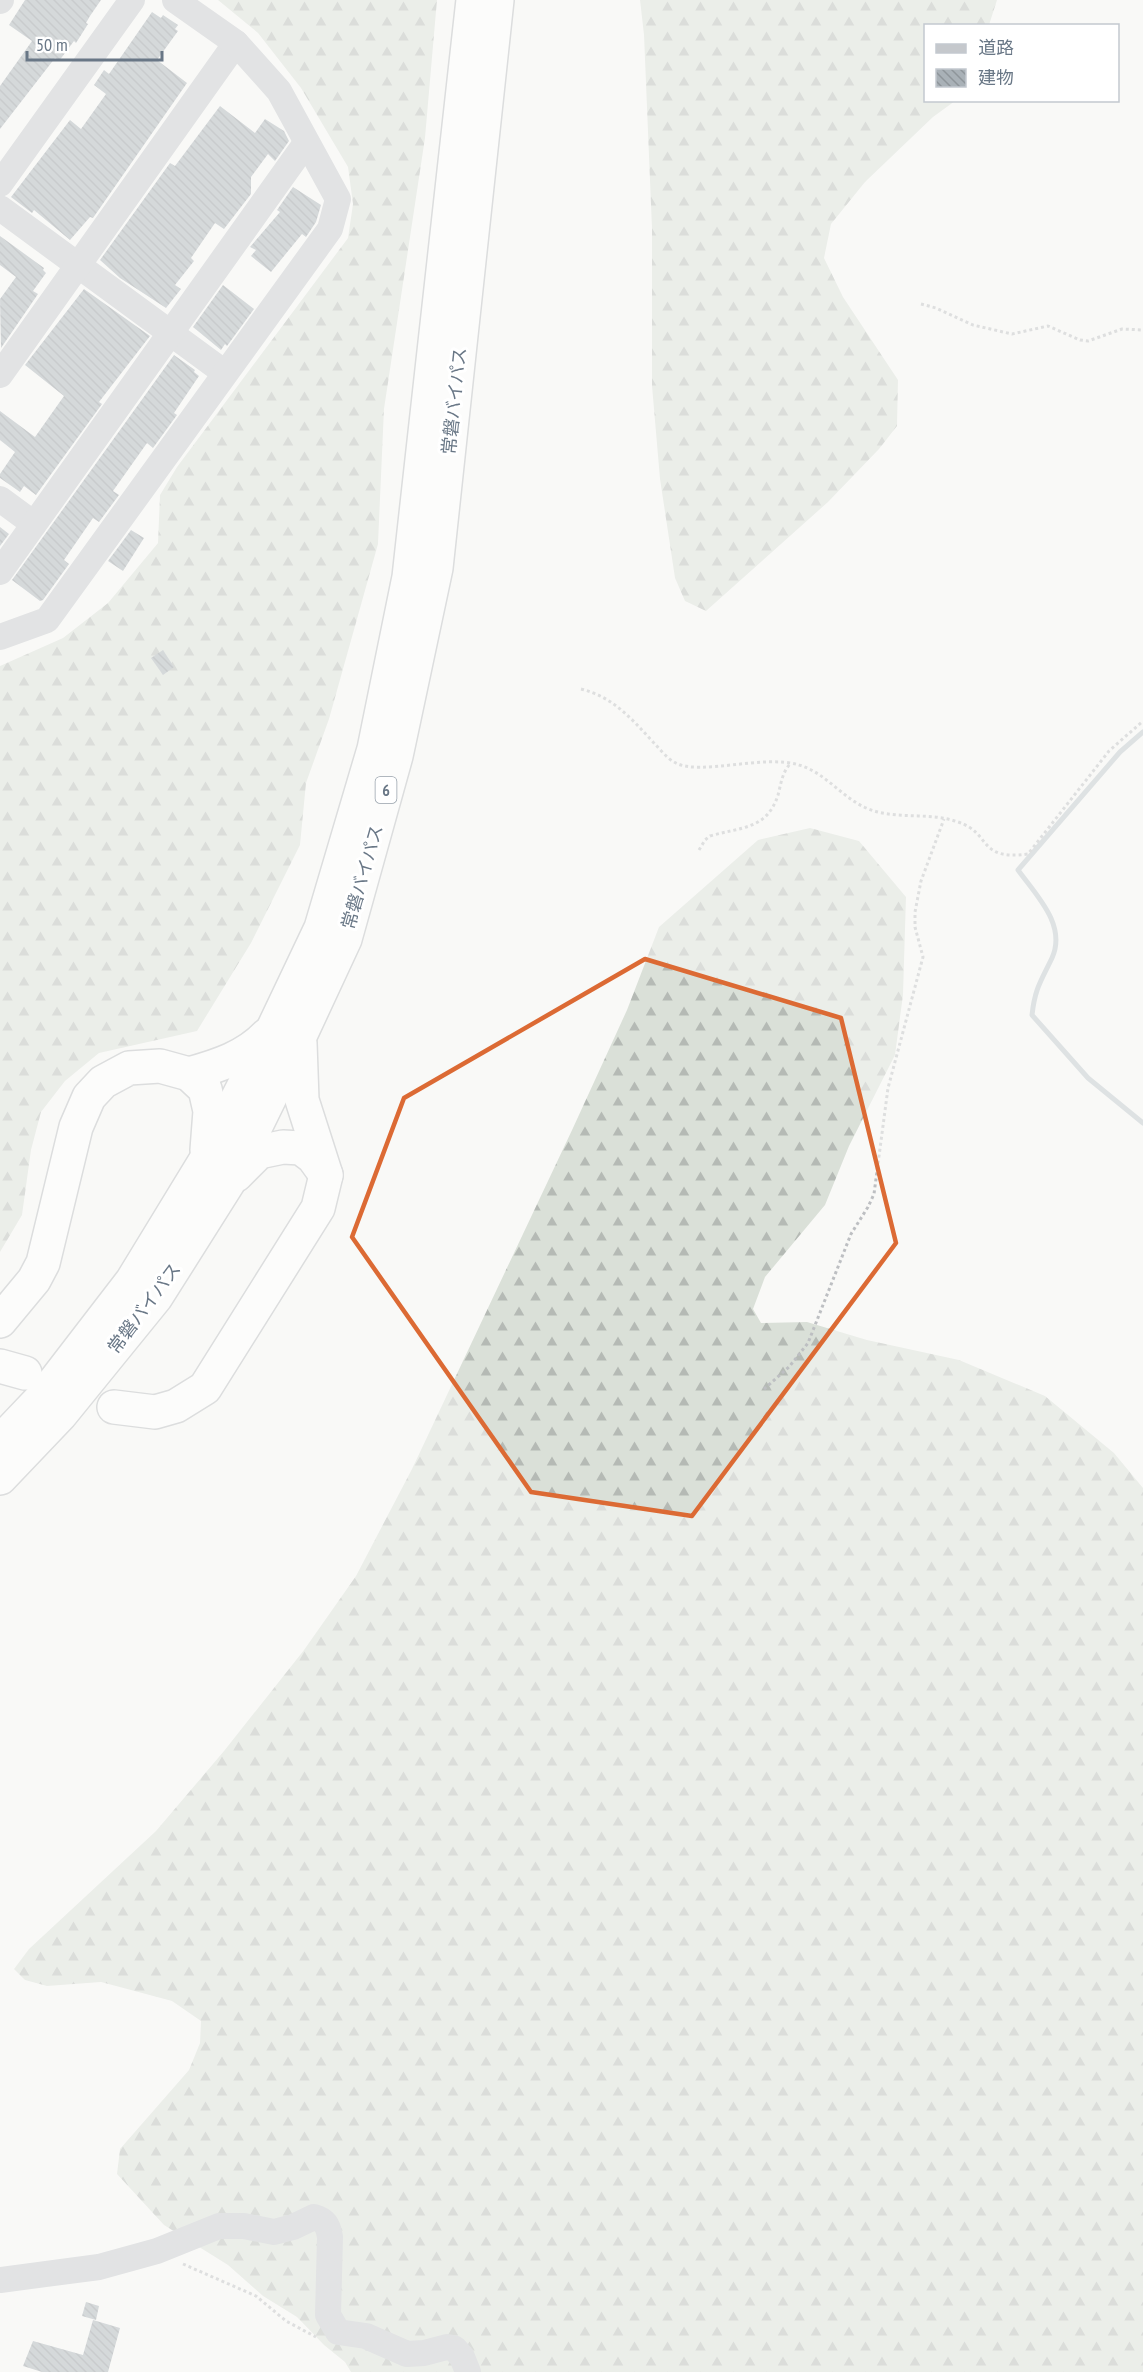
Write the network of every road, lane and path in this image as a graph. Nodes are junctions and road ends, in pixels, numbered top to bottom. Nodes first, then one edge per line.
1 (132, 0) edge
2 (175, 0) edge
3 (473, 0) edge
4 (497, 0) edge
5 (236, 43) junction
6 (306, 142) junction
7 (0, 184) edge
8 (0, 208) edge
9 (78, 265) junction
10 (921, 304) dead end
11 (1143, 330) edge
12 (171, 333) junction
13 (225, 374) junction
14 (0, 375) edge
15 (0, 500) edge
16 (34, 524) junction
17 (0, 572) edge
18 (0, 637) edge
19 (580, 690) dead end
20 (1143, 721) edge
21 (792, 763) junction
22 (944, 819) junction
23 (699, 850) dead end
24 (287, 1033) junction
25 (189, 1074) junction
26 (207, 1158) junction
27 (326, 1175) junction
28 (228, 1183) junction
29 (0, 1321) edge
30 (764, 1389) dead end
31 (114, 1407) dead end
32 (0, 1442) edge
33 (0, 1478) edge
34 (163, 2248) junction
35 (0, 2280) edge
36 (316, 2337) dead end
37 (468, 2372) edge

1 - 7 street
2 - 5 street
3 - 24 highway, 常磐バイパス / 6
4 - 24 highway, 常磐バイパス / 6
5 - 6 street
5 - 9 street
6 - 12 street
6 - 13 street
8 - 9 street
9 - 12 street
9 - 14 street
10 - 11 path
12 - 13 street
12 - 16 street
13 - 18 street
15 - 16 street
16 - 17 street
19 - 21 path
20 - 22 path
21 - 22 path
21 - 23 path
22 - 30 path
24 - 25 highway
24 - 26 highway, 常磐バイパス / 6
24 - 27 highway
24 - 28 highway, 常磐バイパス / 6
25 - 26 highway
25 - 29 highway
26 - 32 highway, 常磐バイパス / 6
27 - 28 highway
27 - 31 highway
28 - 33 highway, 常磐バイパス / 6
34 - 35 street
34 - 36 path
34 - 37 street

